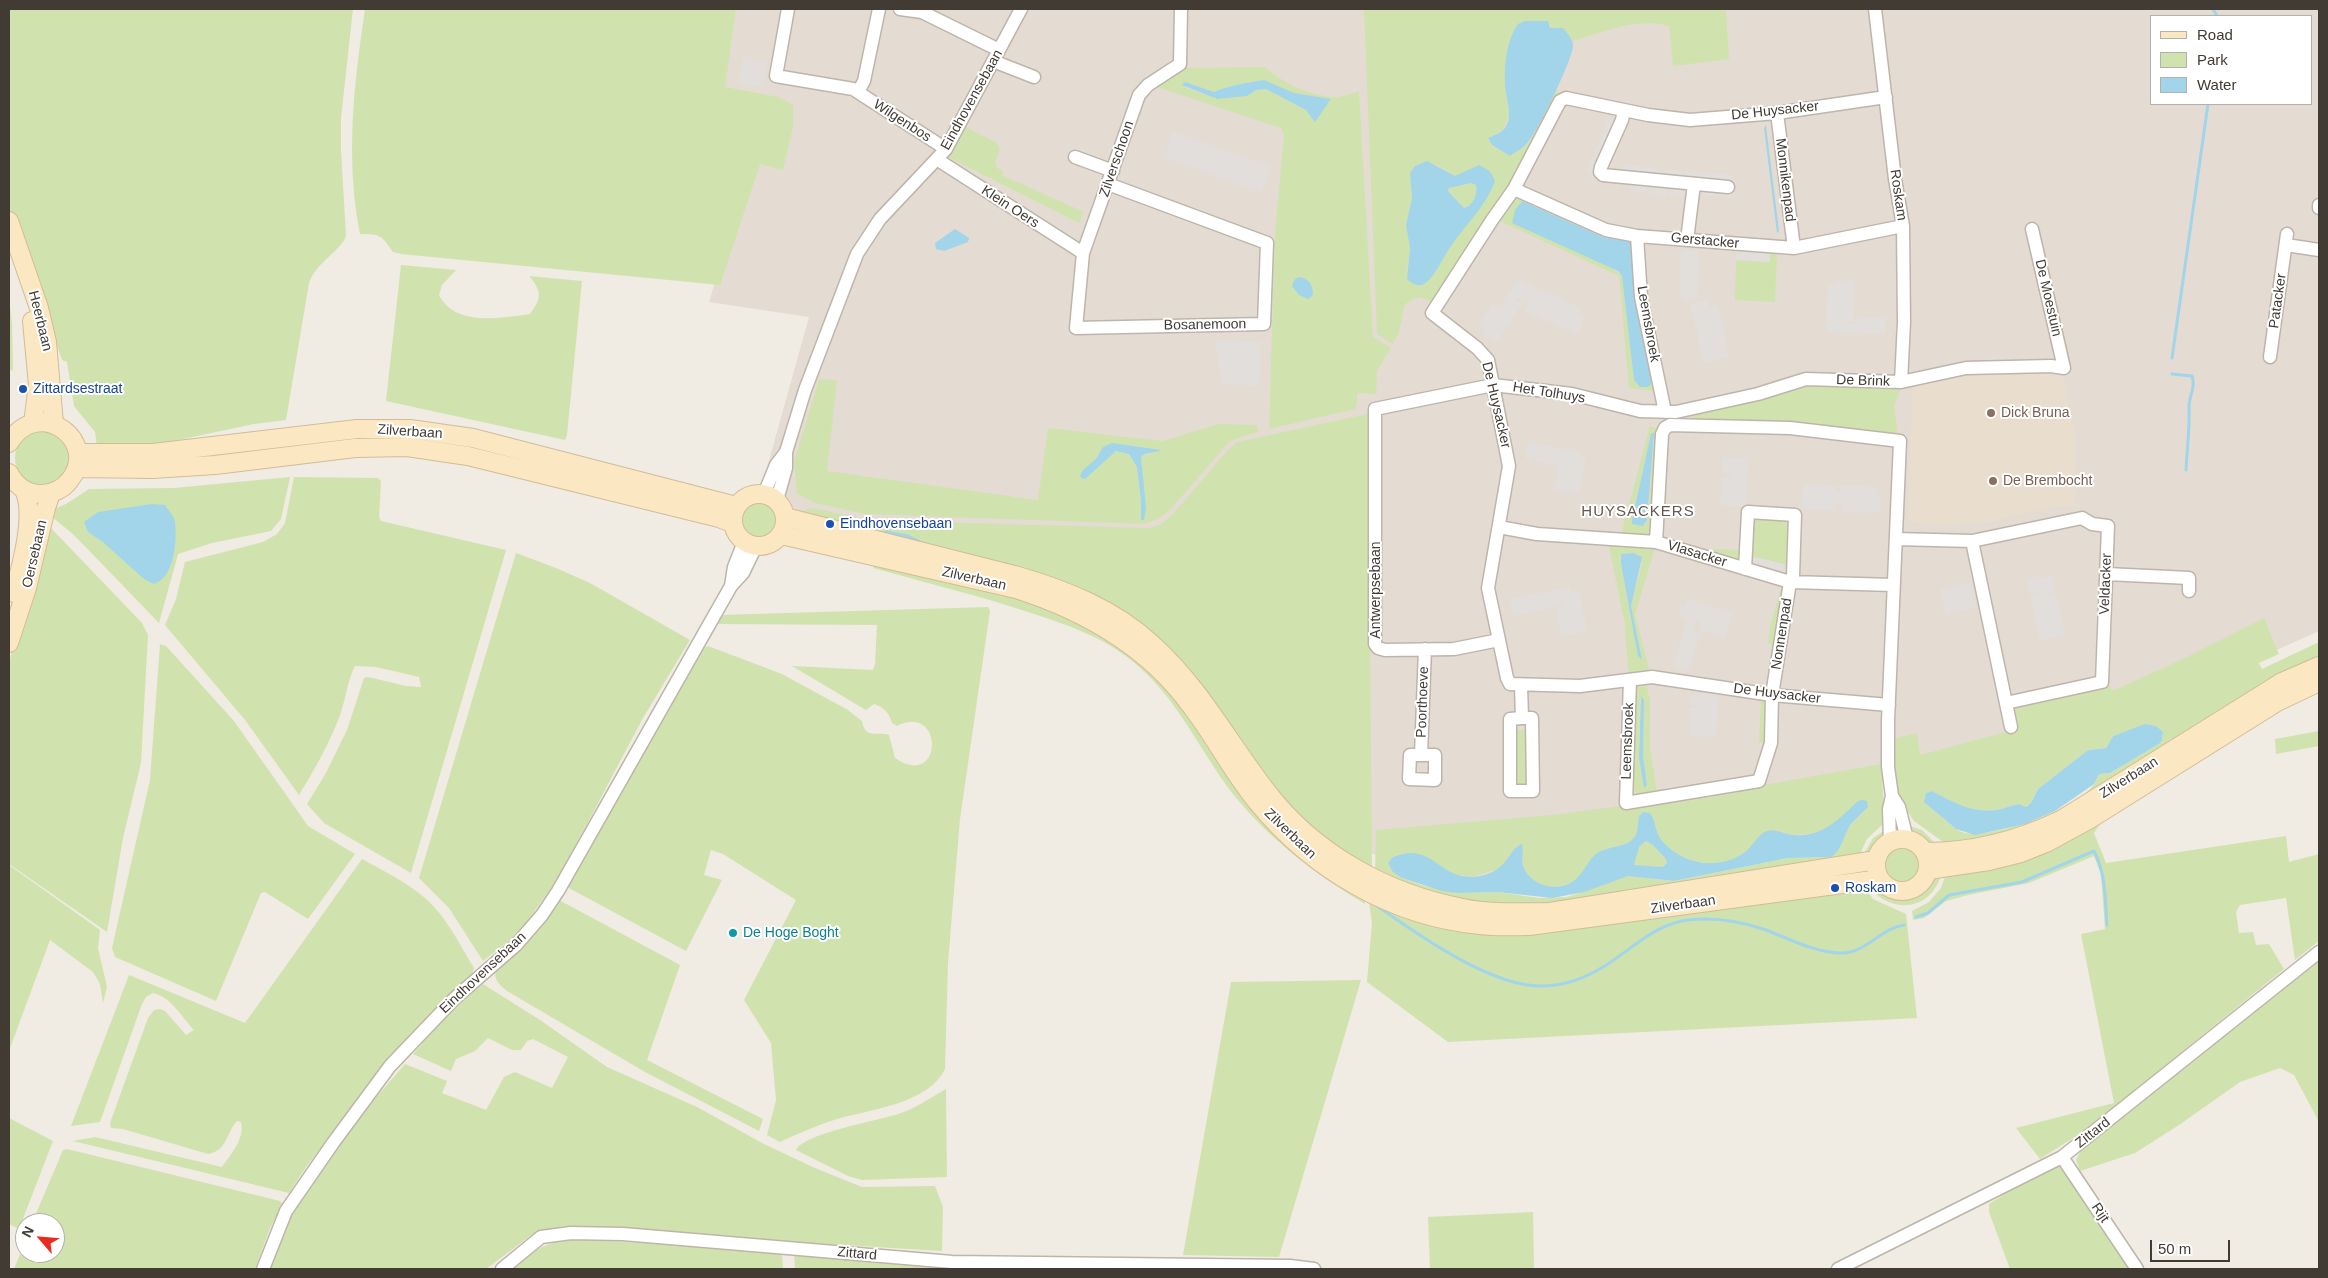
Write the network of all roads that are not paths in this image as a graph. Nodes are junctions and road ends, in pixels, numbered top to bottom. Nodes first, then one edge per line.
1 (788, 9) edge
2 (879, 9) edge
3 (900, 9) edge
4 (1021, 9) edge
5 (1181, 9) edge
6 (1875, 9) edge
7 (922, 10) edge
8 (996, 56) junction
9 (1034, 77) dead end
10 (858, 92) junction
11 (1886, 97) junction
12 (1624, 110) junction
13 (1777, 113) junction
14 (946, 149) junction
15 (1076, 157) dead end
16 (938, 160) junction
17 (1113, 170) junction
18 (1108, 184) junction
19 (1694, 184) junction
20 (1728, 187) dead end
21 (1514, 189) junction
22 (9, 222) edge
23 (1903, 226) junction
24 (2032, 229) dead end
25 (1637, 236) junction
26 (1687, 240) junction
27 (9, 247) edge
28 (1794, 248) junction
29 (2319, 250) edge
30 (1083, 253) junction
31 (1076, 328) joint
32 (2270, 357) dead end
33 (2064, 368) joint
34 (1901, 382) junction
35 (1493, 385) junction
36 (1375, 409) joint
37 (1665, 412) junction
38 (33, 423) junction
39 (54, 424) junction
40 (9, 443) edge
41 (77, 460) junction
42 (9, 473) edge
43 (24, 490) junction
44 (51, 493) junction
45 (770, 497) junction
46 (736, 506) junction
47 (785, 517) junction
48 (732, 523) junction
49 (1498, 527) junction
50 (781, 535) junction
51 (1896, 539) junction
52 (1972, 541) junction
53 (1656, 542) junction
54 (751, 544) junction
55 (1746, 569) junction
56 (2107, 574) junction
57 (1790, 582) junction
58 (1893, 585) junction
59 (2189, 591) dead end
60 (9, 610) edge
61 (1499, 640) junction
62 (9, 643) edge
63 (1425, 649) junction
64 (2319, 666) edge
65 (1630, 680) junction
66 (2319, 682) edge
67 (1521, 686) junction
68 (1772, 695) junction
69 (2006, 703) junction
70 (1889, 705) junction
71 (1522, 718) junction
72 (2010, 727) dead end
73 (1421, 755) dead end
74 (1626, 803) joint
75 (1898, 840) junction
76 (1926, 852) junction
77 (1876, 860) junction
78 (1928, 870) junction
79 (1880, 879) junction
80 (2319, 952) edge
81 (2062, 1157) junction
82 (263, 1269) edge
83 (502, 1269) edge
84 (1314, 1269) edge
85 (1838, 1269) edge
86 (2137, 1269) edge

1 - 10 street, Wilgenbos
2 - 10 street
3 - 7 street
4 - 8 street, Eindhovensebaan
5 - 17 street, Zilverschoon
6 - 11 street, Roskam
7 - 8 street
8 - 9 street
8 - 14 street, Eindhovensebaan
10 - 14 street, Wilgenbos
11 - 13 street, De Huysacker
11 - 23 street, Roskam
12 - 13 street, De Huysacker
12 - 19 street
12 - 21 street, De Huysacker
13 - 28 street, Monnikenpad
14 - 16 street, Eindhovensebaan
15 - 17 street
16 - 30 street, Klein Oers
16 - 45 street, Eindhovensebaan
17 - 18 street, Zilverschoon
18 - 30 street, Zilverschoon
18 - 31 street, Bosanemoon
19 - 20 street
19 - 26 street
21 - 25 street, Gerstacker
21 - 35 street, De Huysacker
22 - 39 main road, Heerbaan
23 - 28 street, Gerstacker
23 - 34 street, Roskam
24 - 33 street, De Moestuin
25 - 26 street, Gerstacker
25 - 37 street, Leemsbroek
26 - 28 street, Gerstacker
27 - 38 main road, Heerbaan
29 - 32 street, Patacker
30 - 31 street, Zilverschoon
33 - 34 street, De Brink
34 - 37 street, De Brink
35 - 36 street, Het Tolhuys
35 - 37 street, Het Tolhuys
35 - 49 street, De Huysacker
36 - 63 street, Antwerpsebaan
38 - 39 main road
38 - 40 main road
39 - 41 main road
41 - 44 main road
41 - 46 main road, Zilverbaan
41 - 48 main road, Zilverbaan
42 - 43 main road
43 - 44 main road
43 - 60 main road, Oersebaan
44 - 62 main road, Oersebaan
45 - 46 main road
45 - 47 main road
46 - 48 main road
47 - 50 main road
47 - 77 main road, Zilverbaan
48 - 54 main road
49 - 53 street, Vlasacker
49 - 61 street, De Huysacker
50 - 54 main road
50 - 79 main road, Zilverbaan
51 - 52 street, Veldacker
51 - 53 street
51 - 58 street
52 - 56 street, Veldacker
52 - 69 street
53 - 55 street, Vlasacker
54 - 82 street, Eindhovensebaan
55 - 57 street, Vlasacker
55 - 57 street, Nonnenpad
56 - 59 street
56 - 69 street, Veldacker
57 - 58 street, Vlasacker
57 - 68 street, Nonnenpad
58 - 70 street
61 - 63 street, Antwerpsebaan
61 - 67 street, De Huysacker
63 - 73 street, Poorthoeve
64 - 76 main road, Zilverbaan
65 - 67 street, De Huysacker
65 - 68 street, De Huysacker
65 - 74 street, Leemsbroek
66 - 78 main road, Zilverbaan
67 - 71 street
68 - 70 street, De Huysacker
68 - 74 street, Nonnenpad
69 - 72 street
70 - 75 street
71 - 71 street
75 - 76 main road
75 - 77 main road
76 - 78 main road
77 - 79 main road
78 - 79 main road
80 - 81 street, Zittard
81 - 85 street, Zittard
81 - 86 street, Rijt
83 - 84 street, Zittard

